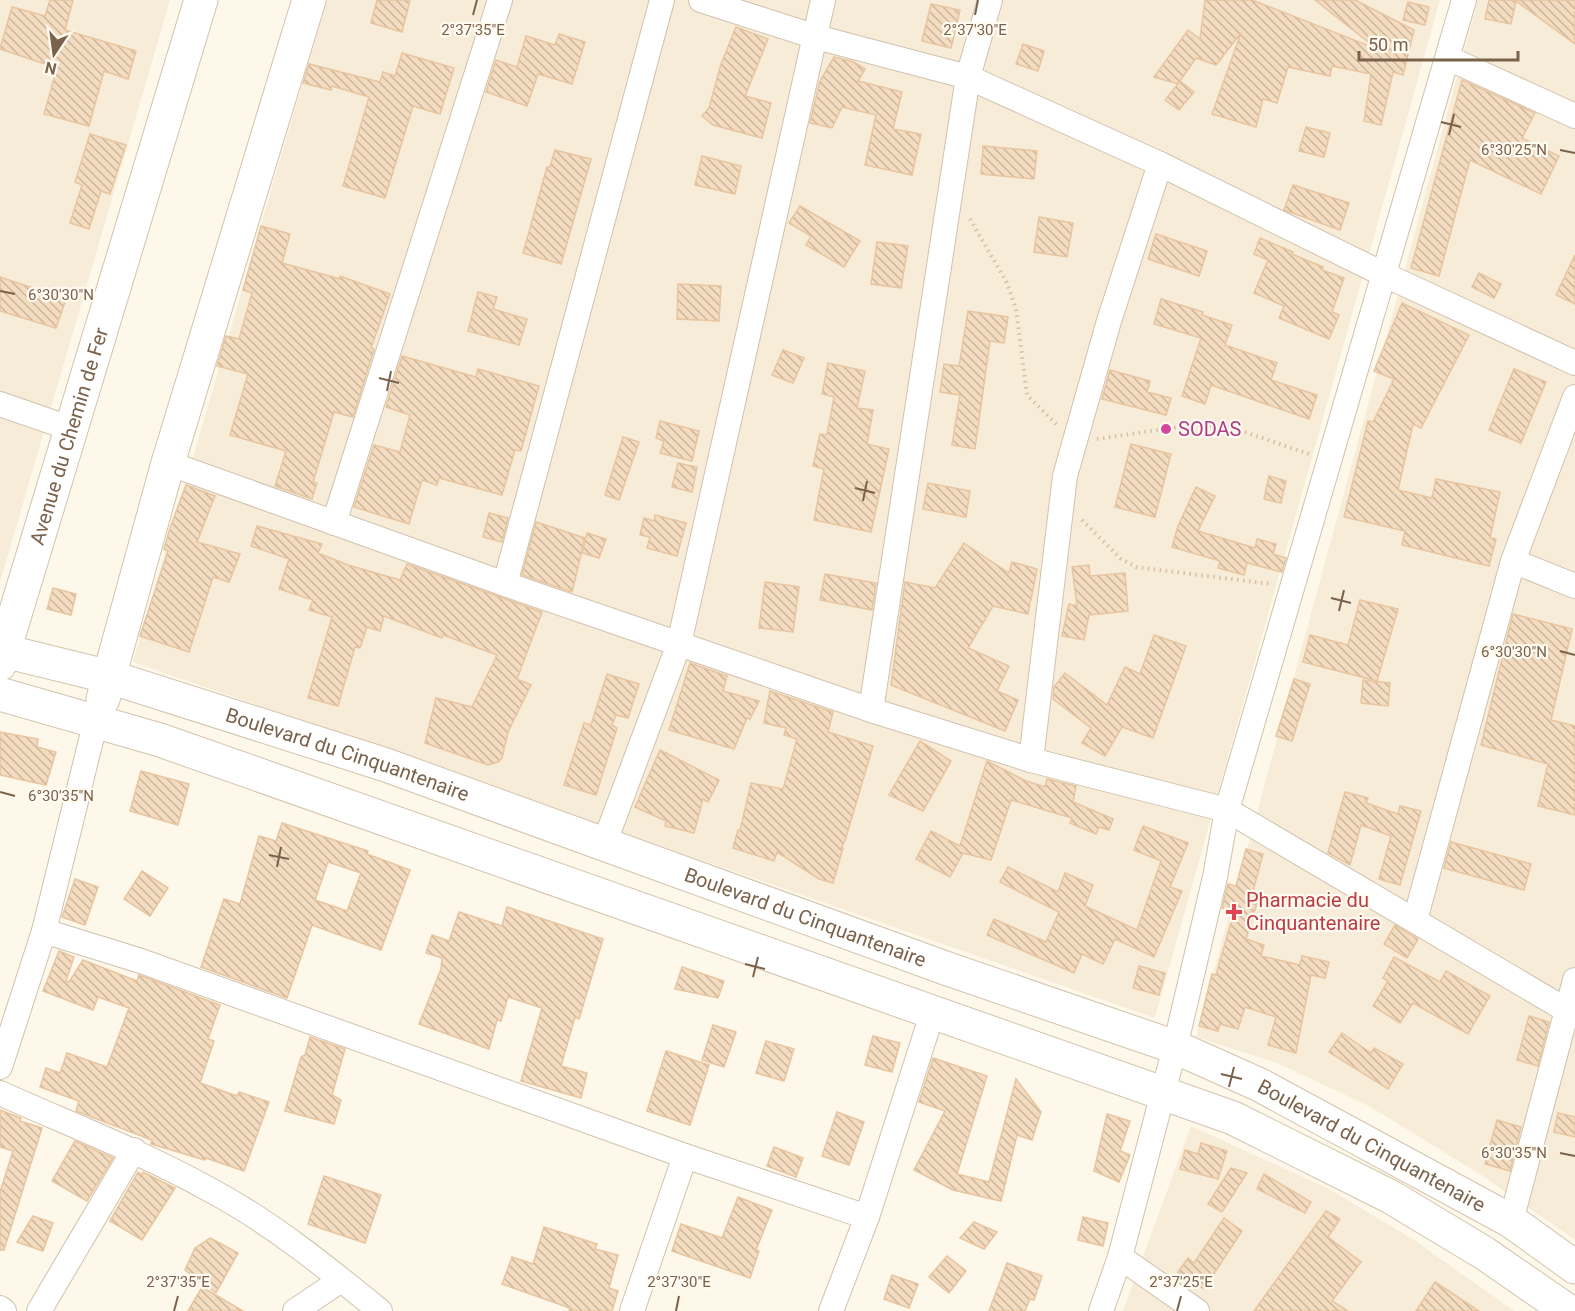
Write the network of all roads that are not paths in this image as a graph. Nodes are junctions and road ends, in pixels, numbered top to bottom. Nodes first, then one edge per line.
1 (201, 0) edge
2 (309, 0) edge
3 (500, 0) edge
4 (662, 0) edge
5 (701, 0) edge
6 (823, 0) edge
7 (990, 0) edge
8 (1464, 0) edge
9 (816, 37) junction
10 (1448, 58) junction
11 (968, 77) junction
12 (1575, 116) edge
13 (1160, 164) junction
14 (1385, 275) junction
15 (1575, 363) edge
16 (1575, 397) edge
17 (0, 404) edge
18 (72, 429) junction
19 (168, 463) junction
20 (334, 523) junction
21 (1513, 561) junction
22 (505, 584) junction
23 (1575, 586) edge
24 (679, 644) junction
25 (1, 655) edge
26 (110, 677) junction
27 (0, 694) edge
28 (872, 710) junction
29 (96, 720) junction
30 (1031, 760) junction
31 (1227, 810) junction
32 (604, 844) junction
33 (1415, 920) junction
34 (44, 931) junction
35 (1575, 980) edge
36 (933, 1011) junction
37 (1568, 1011) junction
38 (1175, 1047) junction
39 (0, 1067) edge
40 (1162, 1091) junction
41 (0, 1093) edge
42 (134, 1150) junction
43 (685, 1156) junction
44 (867, 1217) junction
45 (1511, 1221) junction
46 (1120, 1257) junction
47 (1575, 1267) edge
48 (341, 1280) junction
49 (0, 1308) edge
50 (4, 1311) edge
51 (39, 1311) edge
52 (296, 1311) edge
53 (380, 1311) edge
54 (632, 1311) edge
55 (831, 1311) edge
56 (1101, 1311) edge
57 (1197, 1311) edge
58 (1568, 1311) edge

1 - 18 main road, Avenue du Chemin de Fer
2 - 19 main road
3 - 20 street
4 - 22 street
5 - 9 street
6 - 9 street
7 - 11 street
8 - 10 street
9 - 11 street
9 - 24 street
10 - 12 street
10 - 14 street
11 - 13 street
11 - 28 street
13 - 14 street
13 - 30 street
14 - 15 street
14 - 31 street
16 - 21 street
17 - 18 street
18 - 25 main road, Avenue du Chemin de Fer
19 - 20 street
19 - 26 main road
20 - 22 street
21 - 23 street
21 - 33 street
22 - 24 street
24 - 28 street
24 - 32 street
25 - 26 main road, Boulevard du Cinquantenaire
26 - 29 main road
26 - 32 main road, Boulevard du Cinquantenaire
27 - 29 main road, Boulevard du Cinquantenaire
28 - 30 street
29 - 34 street
29 - 36 main road, Boulevard du Cinquantenaire
30 - 31 street
31 - 33 street
31 - 38 street
32 - 38 main road, Boulevard du Cinquantenaire
33 - 37 street
34 - 39 street
34 - 43 street
35 - 37 street
36 - 40 main road, Boulevard du Cinquantenaire
36 - 44 street
37 - 45 street
38 - 40 street
38 - 45 main road, Boulevard du Cinquantenaire
40 - 46 street
40 - 58 main road, Boulevard du Cinquantenaire
41 - 42 street
42 - 48 street
42 - 51 street
43 - 44 street
43 - 54 street
44 - 55 street
45 - 47 main road, Boulevard du Cinquantenaire
46 - 56 street
46 - 57 street
48 - 52 street
48 - 53 street
49 - 50 street

